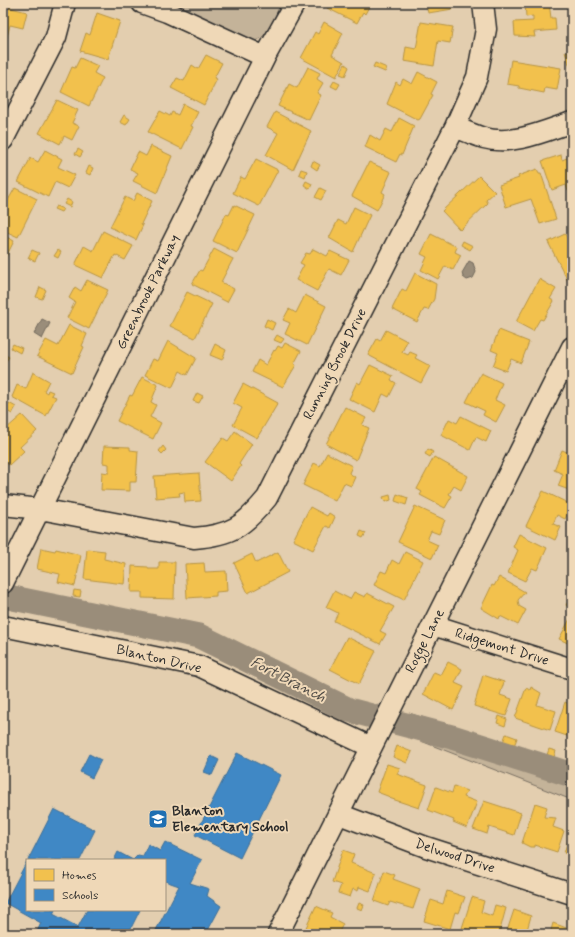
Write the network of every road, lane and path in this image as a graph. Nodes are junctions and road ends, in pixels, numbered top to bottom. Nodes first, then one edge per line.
1 (65, 3) edge
2 (142, 3) edge
3 (295, 3) edge
4 (483, 3) edge
5 (265, 56) junction
6 (572, 122) edge
7 (455, 127) junction
8 (3, 140) edge
9 (572, 347) edge
10 (3, 504) edge
11 (40, 509) junction
12 (3, 583) edge
13 (433, 625) junction
14 (3, 626) edge
15 (572, 669) edge
16 (371, 747) junction
17 (339, 814) junction
18 (572, 894) edge
19 (278, 934) edge

1 - 8 street
2 - 5 street
3 - 5 street, Greenbrook Parkway
4 - 7 street, Running Brook Drive
5 - 11 street, Greenbrook Parkway
6 - 7 street
7 - 11 street, Running Brook Drive
9 - 13 street, Rogge Lane
10 - 11 street, Running Brook Drive
11 - 12 street, Greenbrook Parkway
13 - 15 street, Ridgemont Drive
13 - 16 street, Rogge Lane
14 - 16 street, Blanton Drive
16 - 17 street, Rogge Lane
17 - 18 street, Delwood Drive
17 - 19 street, Rogge Lane

